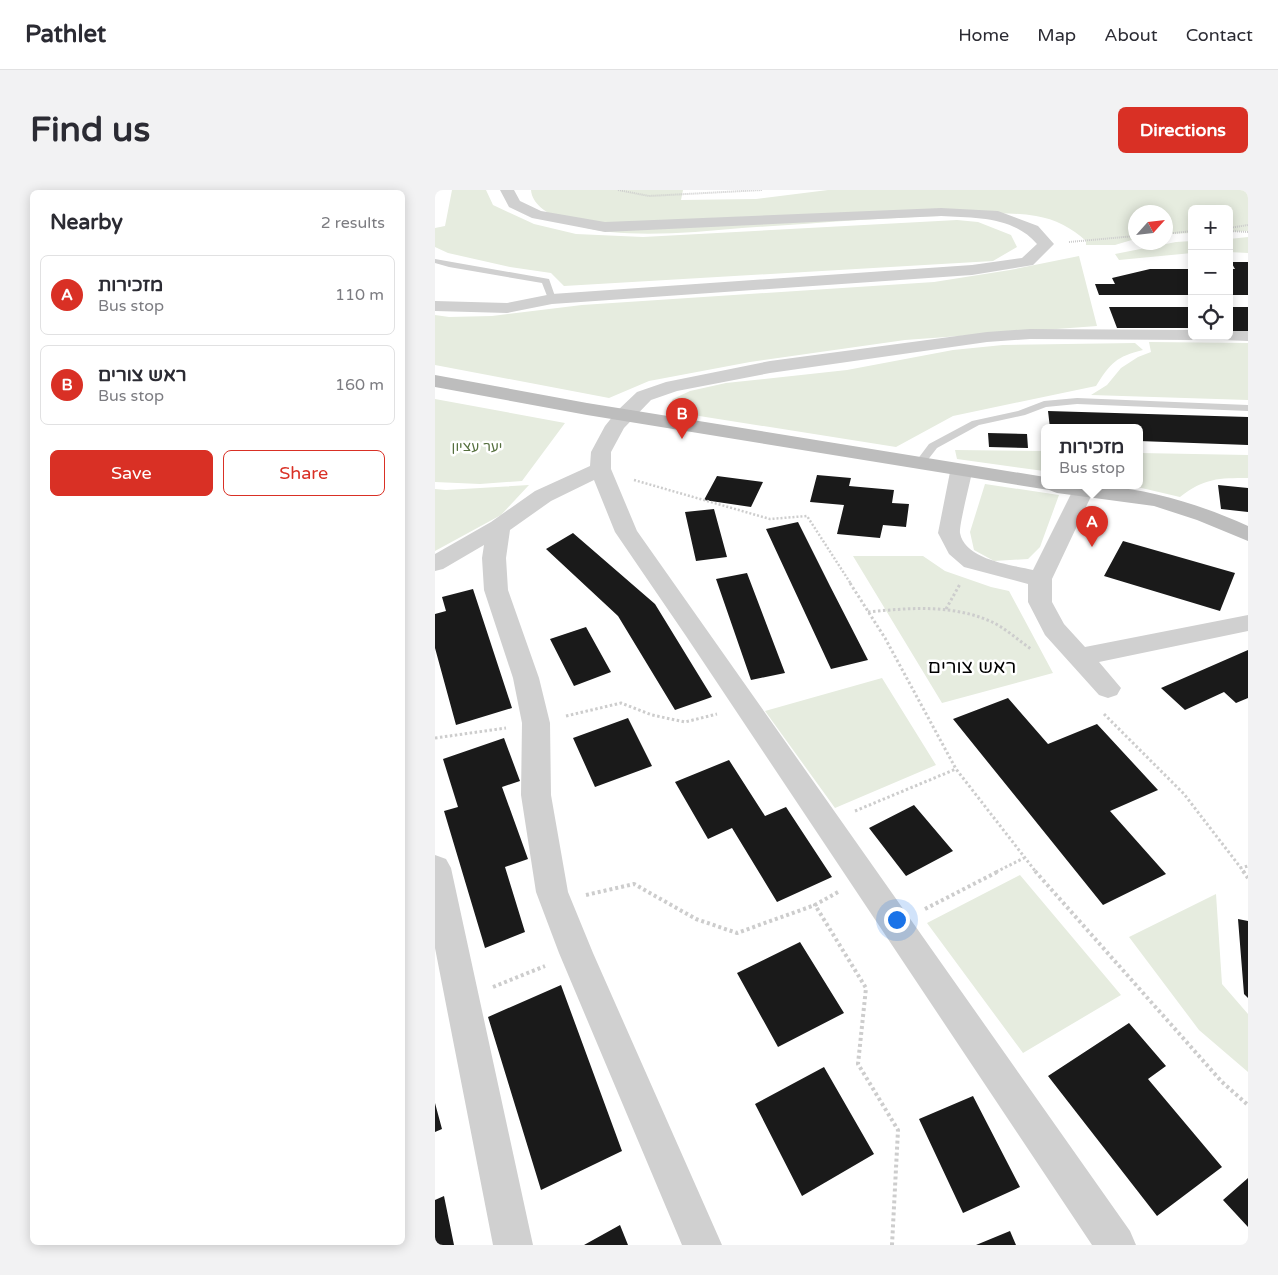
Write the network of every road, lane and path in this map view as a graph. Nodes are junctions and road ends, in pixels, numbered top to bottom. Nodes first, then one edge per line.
1 (507, 190) edge
2 (618, 190) edge
3 (762, 190) edge
4 (1248, 225) edge
5 (1233, 228) edge
6 (1233, 230) edge
7 (1188, 231) edge
8 (1248, 232) edge
9 (1173, 233) edge
10 (1128, 237) edge
11 (1046, 244) junction
12 (435, 261) edge
13 (552, 298) junction
14 (435, 306) edge
15 (1188, 335) edge
16 (1233, 336) edge
17 (1248, 336) edge
18 (435, 381) edge
19 (1248, 408) edge
20 (624, 415) junction
21 (919, 464) junction
22 (600, 469) junction
23 (961, 472) junction
24 (1041, 483) edge
25 (1076, 489) edge
26 (1083, 490) junction
27 (499, 528) junction
28 (1248, 534) edge
29 (435, 564) edge
30 (1040, 579) junction
31 (868, 612) junction
32 (1248, 624) edge
33 (1037, 654) dead end
34 (1080, 657) junction
35 (1108, 688) joint
36 (748, 707) junction
37 (537, 723) junction
38 (435, 738) edge
39 (956, 769) junction
40 (827, 823) junction
41 (1024, 858) junction
42 (1248, 866) edge
43 (435, 868) edge
44 (1240, 868) junction
45 (865, 878) junction
46 (1248, 878) edge
47 (556, 902) junction
48 (815, 905) junction
49 (897, 924) junction
50 (575, 953) junction
51 (463, 1000) junction
52 (1248, 1105) edge
53 (513, 1245) edge
54 (702, 1245) edge
55 (892, 1245) edge
56 (1116, 1245) edge

1 - 11 street
2 - 3 path
4 - 5 path
6 - 8 path
7 - 9 path
10 - 11 path
11 - 13 street
12 - 13 lane
13 - 14 street
15 - 20 street
16 - 17 street
18 - 20 street
19 - 21 lane
20 - 21 street
20 - 22 street
21 - 23 street
22 - 27 street
22 - 31 path
22 - 36 street
23 - 24 street
23 - 30 street
25 - 26 street
26 - 28 street
26 - 30 street
27 - 29 street
27 - 37 street
30 - 34 street
31 - 33 path
31 - 39 path
32 - 34 street
34 - 35 street
35 - 44 path
36 - 37 path
36 - 40 street
37 - 38 path
37 - 47 street
39 - 40 path
39 - 41 path
40 - 45 street
41 - 49 path
41 - 52 path
42 - 44 path
43 - 51 street
44 - 46 path
45 - 48 path
45 - 49 street
47 - 48 path
47 - 50 street
48 - 55 path
49 - 56 street
50 - 51 path
50 - 54 street
51 - 53 street

